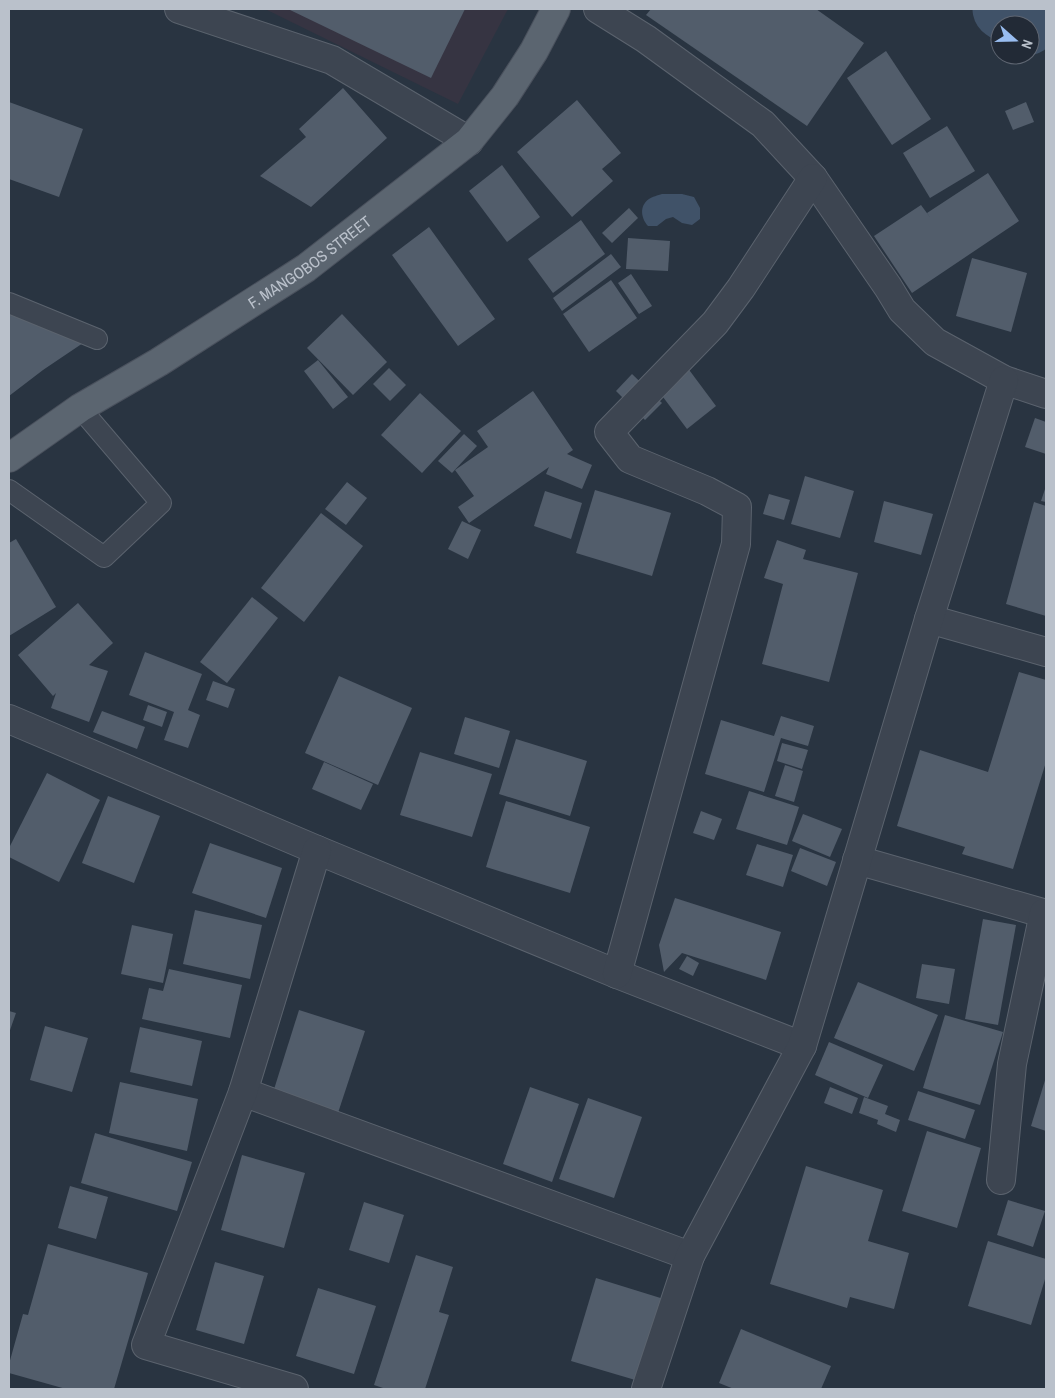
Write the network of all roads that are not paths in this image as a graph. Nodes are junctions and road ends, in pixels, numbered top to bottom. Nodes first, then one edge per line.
1 (179, 9) edge
2 (556, 9) edge
3 (598, 9) edge
4 (469, 141) junction
5 (812, 178) junction
6 (9, 303) edge
7 (97, 339) dead end
8 (1004, 380) junction
9 (1046, 394) edge
10 (80, 408) junction
11 (9, 458) edge
12 (9, 490) edge
13 (929, 619) junction
14 (1046, 652) edge
15 (9, 719) edge
16 (317, 850) junction
17 (857, 860) junction
18 (1045, 914) edge
19 (617, 974) junction
20 (802, 1046) junction
21 (243, 1092) junction
22 (1001, 1180) dead end
23 (690, 1256) junction
24 (294, 1389) edge
25 (646, 1389) edge

1 - 4 street
2 - 4 main road, F. MANGOBOS STREET
3 - 5 street
4 - 10 main road, F. MANGOBOS STREET
5 - 8 street
5 - 19 street
6 - 7 lane
8 - 9 street
8 - 13 street
10 - 11 main road, F. MANGOBOS STREET
10 - 12 lane
13 - 14 street
13 - 17 street
15 - 16 street
16 - 19 street
16 - 21 street
17 - 18 street
17 - 20 street
18 - 22 street
19 - 20 street
20 - 23 street
21 - 23 street
21 - 24 street
23 - 25 street

